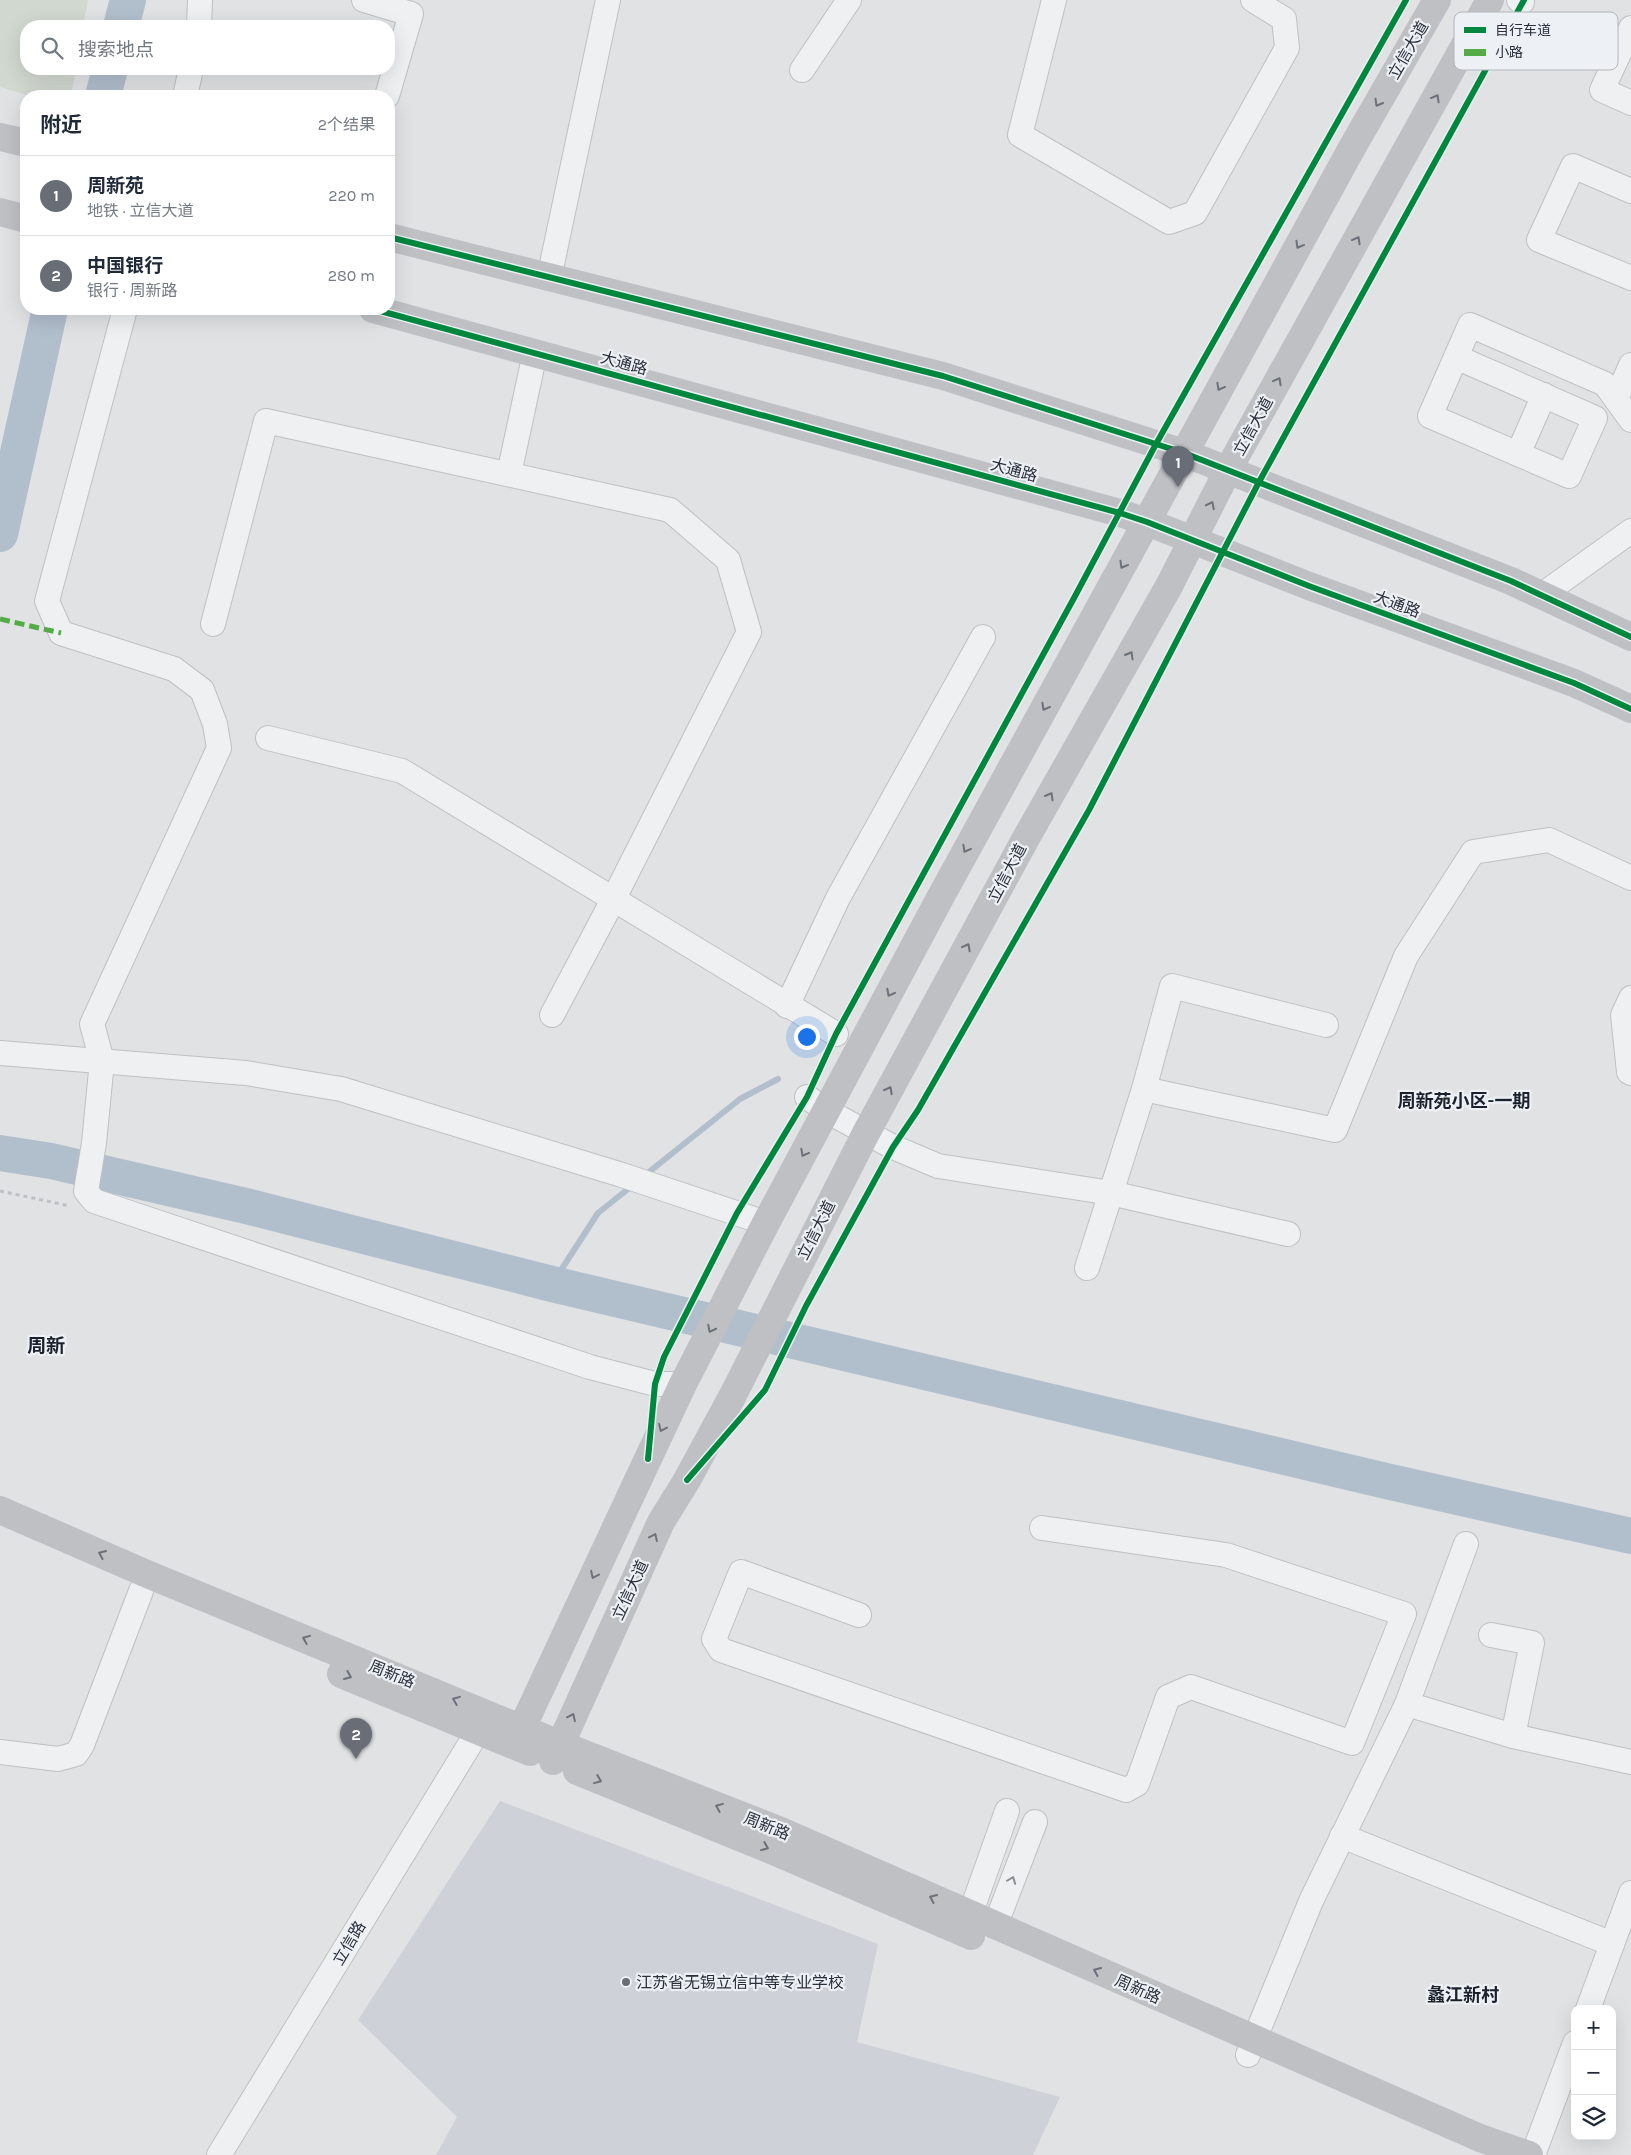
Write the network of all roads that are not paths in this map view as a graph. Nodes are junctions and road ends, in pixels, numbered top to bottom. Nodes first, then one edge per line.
1 (200, 0) edge
2 (364, 0) edge
3 (608, 0) edge
4 (849, 0) edge
5 (1054, 0) edge
6 (1253, 0) edge
7 (1437, 0) edge
8 (1490, 0) edge
9 (1483, 12) edge
10 (199, 20) edge
11 (1631, 28) edge
12 (1618, 56) edge
13 (1454, 65) edge
14 (395, 69) edge
15 (802, 70) dead end
16 (1611, 70) edge
17 (190, 75) edge
18 (393, 75) edge
19 (186, 90) edge
20 (389, 90) edge
21 (1631, 103) edge
22 (0, 137) edge
23 (20, 142) edge
24 (1631, 191) edge
25 (0, 212) edge
26 (20, 217) edge
27 (395, 239) edge
28 (549, 278) junction
29 (1631, 278) edge
30 (123, 315) edge
31 (395, 315) edge
32 (535, 353) junction
33 (1456, 357) junction
34 (1631, 364) edge
35 (1544, 395) junction
36 (1616, 399) junction
37 (1631, 420) edge
38 (1184, 453) junction
39 (1518, 454) junction
40 (1228, 470) junction
41 (509, 474) junction
42 (1147, 522) junction
43 (1631, 531) edge
44 (1193, 540) junction
45 (1542, 595) junction
46 (213, 624) dead end
47 (983, 637) dead end
48 (1631, 637) edge
49 (1631, 709) edge
50 (268, 738) dead end
51 (1631, 878) edge
52 (613, 900) junction
53 (1631, 998) edge
54 (787, 1006) junction
55 (552, 1015) dead end
56 (1326, 1025) dead end
57 (836, 1034) dead end
58 (0, 1053) edge
59 (102, 1061) junction
60 (1631, 1073) edge
61 (1144, 1089) junction
62 (817, 1104) junction
63 (866, 1132) junction
64 (1111, 1193) junction
65 (766, 1223) junction
66 (1288, 1234) dead end
67 (1086, 1268) dead end
68 (682, 1384) junction
69 (0, 1510) edge
70 (1042, 1528) dead end
71 (0, 1529) edge
72 (1466, 1544) dead end
73 (141, 1591) junction
74 (859, 1615) dead end
75 (1491, 1635) dead end
76 (1407, 1704) junction
77 (478, 1730) junction
78 (518, 1736) junction
79 (1513, 1736) junction
80 (0, 1752) edge
81 (556, 1753) junction
82 (1631, 1762) edge
83 (1007, 1811) dead end
84 (1035, 1822) dead end
85 (1342, 1836) junction
86 (1631, 1893) edge
87 (970, 1915) junction
88 (995, 1926) junction
89 (1612, 1944) junction
90 (1589, 2005) edge
91 (1251, 2048) junction
92 (1572, 2050) edge
93 (1480, 2154) edge
94 (219, 2155) edge
95 (1529, 2155) edge
96 (1533, 2155) edge

1 - 10 street
2 - 14 street
3 - 28 street
4 - 15 street
5 - 6 street
7 -> 38 street, 立信大道
9 -> 8 street, 立信大道
11 - 12 street
40 -> 13 street, 立信大道
16 - 21 street
17 - 19 street
18 - 20 street
22 - 23 street
24 - 29 street
25 - 26 street
27 - 28 street
28 - 38 street
30 - 59 street
31 - 32 street, 大通路
32 - 41 street
32 - 42 street, 大通路
33 - 35 street
33 - 36 street
33 - 39 street
34 - 36 street
35 - 39 street
35 - 39 street
36 - 37 street
38 - 40 street
38 - 42 street, 立信大道
44 -> 40 street, 立信大道
40 - 45 street
41 - 46 street
41 - 52 street
42 - 44 street, 大通路
42 -> 62 street, 立信大道
43 - 45 street
44 - 49 street, 大通路
63 -> 44 street, 立信大道
45 - 48 street
47 - 54 street
50 - 52 street
51 - 61 street
52 - 54 street
52 - 55 street
53 - 60 street
54 - 57 street
56 - 61 street
58 - 59 street
59 - 65 street
59 - 68 street
61 - 64 street
62 - 63 street
62 -> 65 street, 立信大道
63 - 64 street
81 -> 63 street, 立信大道
64 - 66 street
64 - 67 street
65 -> 68 street, 立信大道
68 -> 78 street, 立信大道
78 -> 69 street, 周新路
70 - 74 street
71 - 73 street, 周新路
72 - 76 street
73 -> 77 street, 周新路
73 - 80 street
75 - 79 street
76 - 79 street
76 - 85 street
77 - 78 street, 周新路
77 - 94 street, 立信路
78 - 81 street, 周新路
79 - 82 street
87 -> 81 street, 周新路
81 -> 91 street, 周新路
83 - 87 street
88 -> 84 street
85 - 89 street
85 - 91 street
86 - 89 street
87 - 88 street, 周新路
91 -> 88 street, 周新路
89 - 90 street
91 - 93 street, 周新路
91 - 95 street, 周新路
92 - 96 street

